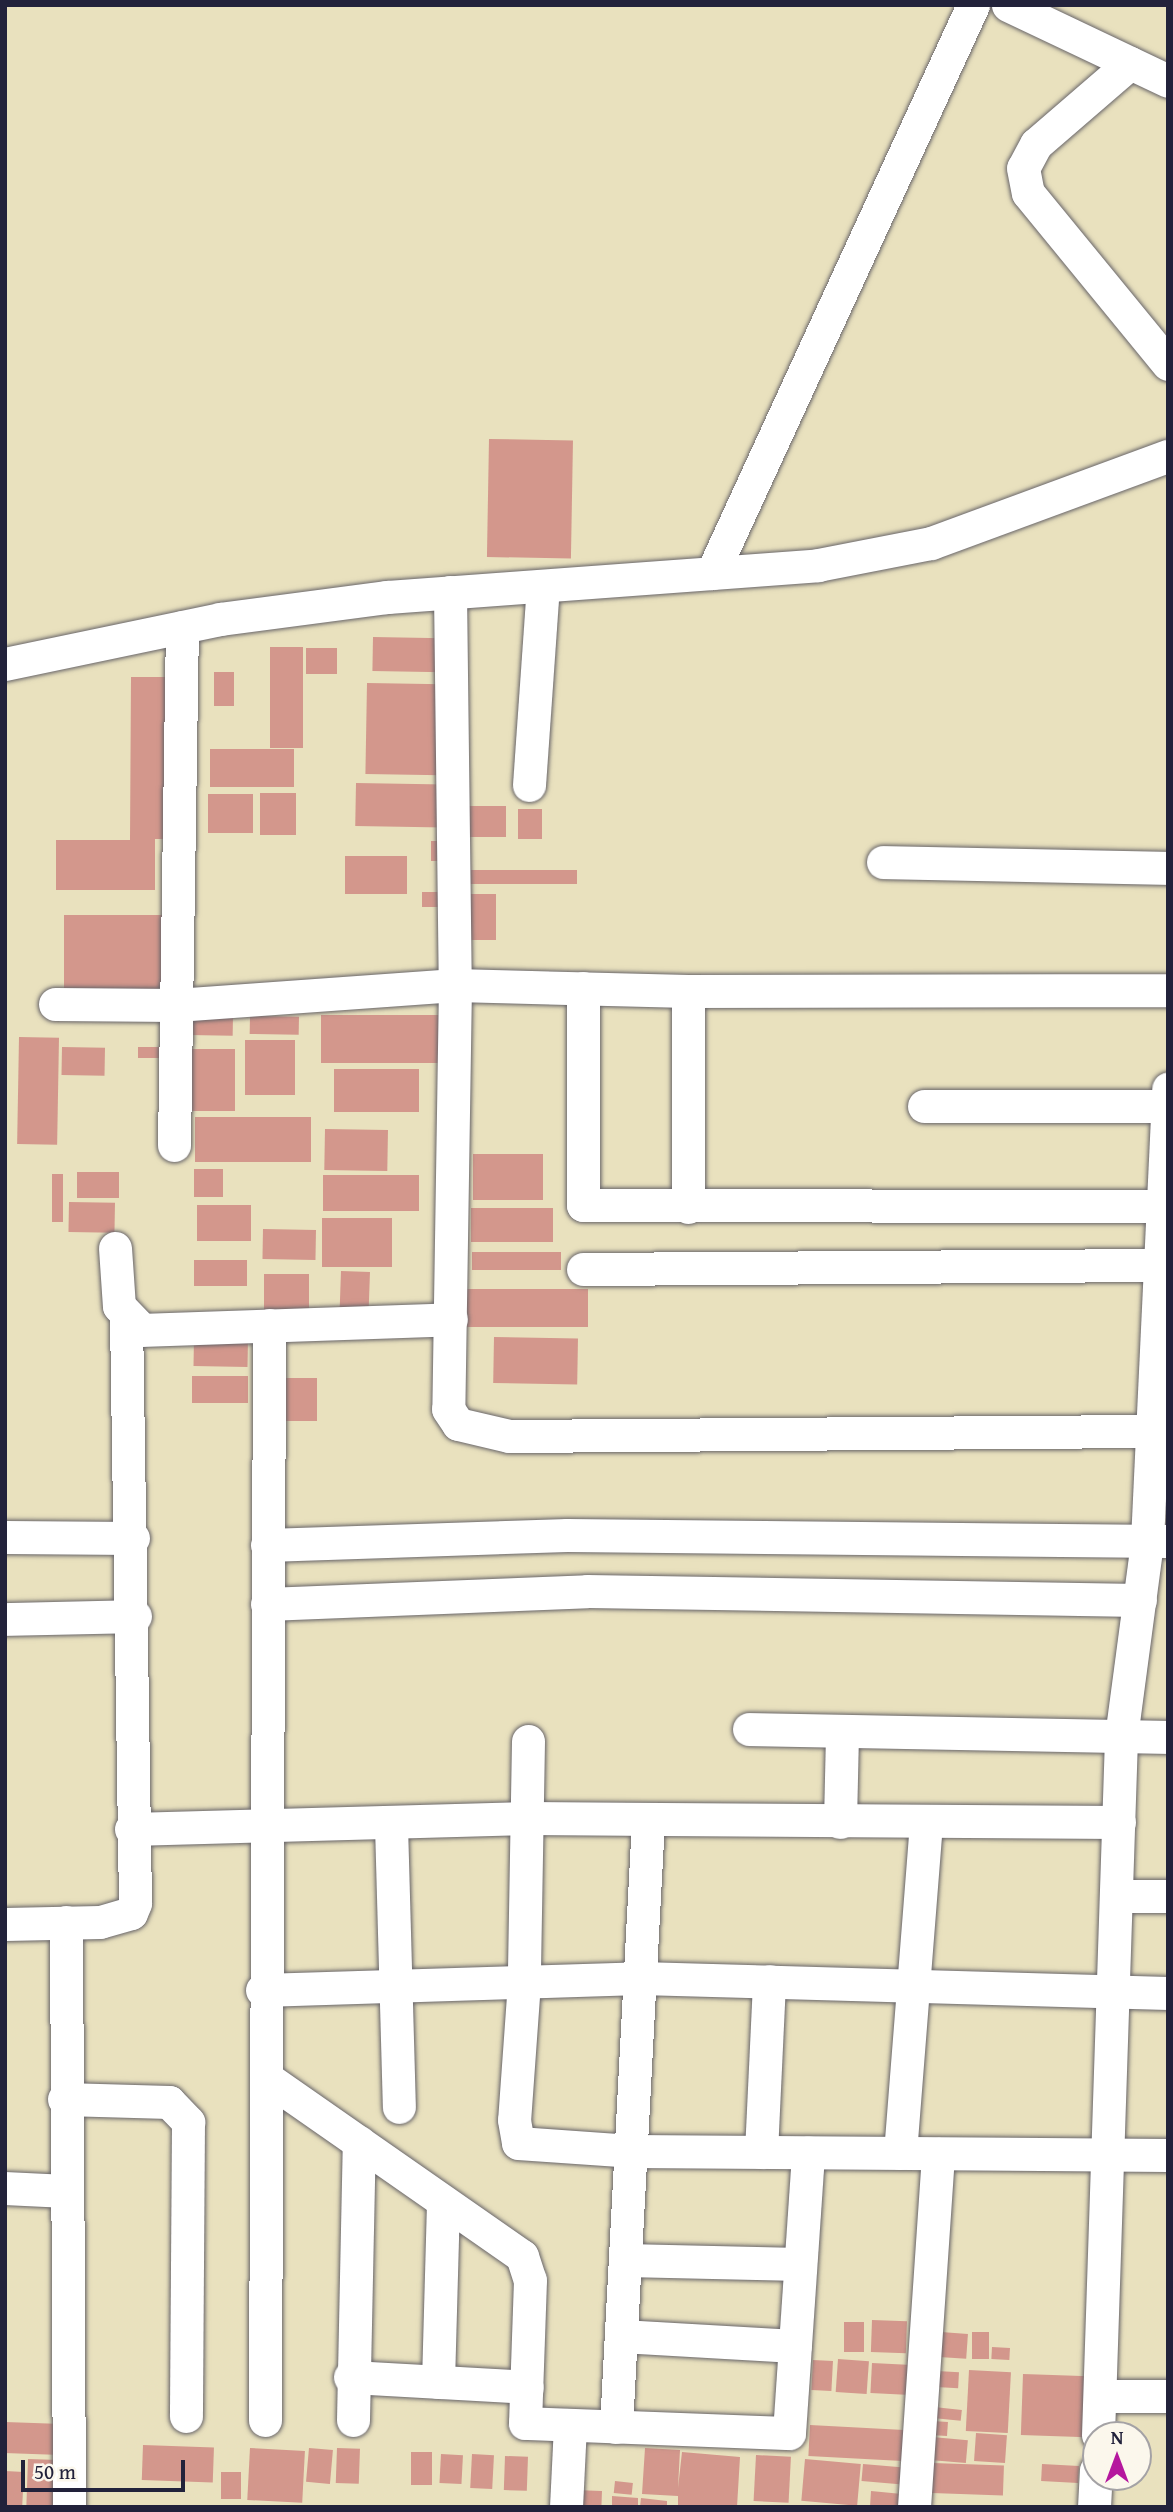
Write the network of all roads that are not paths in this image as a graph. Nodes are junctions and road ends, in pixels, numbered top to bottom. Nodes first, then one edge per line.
1 (972, 5) edge
2 (1008, 5) edge
3 (1048, 13) edge
4 (1130, 63) junction
5 (1168, 81) edge
6 (1168, 364) edge
7 (1168, 456) edge
8 (712, 573) junction
9 (543, 586) junction
10 (450, 592) junction
11 (182, 627) junction
12 (5, 664) edge
13 (529, 785) dead end
14 (883, 862) dead end
15 (1168, 868) edge
16 (455, 985) junction
17 (583, 988) junction
18 (1168, 989) edge
19 (688, 991) junction
20 (55, 1004) dead end
21 (176, 1005) junction
22 (1167, 1100) edge
23 (924, 1107) dead end
24 (174, 1145) dead end
25 (1164, 1206) edge
26 (688, 1207) junction
27 (114, 1248) dead end
28 (1157, 1265) junction
29 (583, 1269) dead end
30 (451, 1319) junction
31 (126, 1320) junction
32 (269, 1325) junction
33 (1162, 1334) edge
34 (1157, 1441) edge
35 (5, 1537) edge
36 (133, 1538) junction
37 (1157, 1541) edge
38 (267, 1545) junction
39 (1140, 1600) junction
40 (267, 1604) junction
41 (135, 1616) junction
42 (5, 1619) edge
43 (749, 1730) dead end
44 (842, 1732) junction
45 (1121, 1737) junction
46 (1168, 1737) edge
47 (528, 1741) dead end
48 (528, 1818) junction
49 (648, 1820) junction
50 (264, 1821) junction
51 (840, 1822) junction
52 (1119, 1822) junction
53 (391, 1825) junction
54 (926, 1825) junction
55 (131, 1829) junction
56 (1118, 1896) junction
57 (1168, 1896) edge
58 (66, 1922) junction
59 (5, 1924) edge
60 (640, 1978) junction
61 (769, 1981) junction
62 (524, 1982) junction
63 (395, 1988) junction
64 (262, 1990) junction
65 (917, 1990) junction
66 (1116, 1993) junction
67 (1168, 1993) edge
68 (271, 2081) junction
69 (64, 2099) junction
70 (399, 2107) dead end
71 (359, 2142) junction
72 (631, 2151) junction
73 (761, 2152) junction
74 (808, 2153) junction
75 (900, 2153) junction
76 (938, 2154) junction
77 (1106, 2155) junction
78 (1168, 2155) edge
79 (5, 2188) edge
80 (65, 2191) junction
81 (443, 2202) junction
82 (625, 2260) junction
83 (800, 2264) junction
84 (621, 2336) junction
85 (795, 2346) junction
86 (350, 2377) junction
87 (438, 2382) junction
88 (527, 2387) junction
89 (1100, 2396) junction
90 (1168, 2396) edge
91 (186, 2416) dead end
92 (265, 2420) dead end
93 (353, 2420) dead end
94 (1099, 2421) edge
95 (570, 2426) junction
96 (616, 2427) junction
97 (69, 2507) edge
98 (566, 2507) edge
99 (914, 2507) edge

1 - 8 street
2 - 3 street
3 - 4 street
4 - 5 street
4 - 6 street
7 - 8 street
8 - 9 street
9 - 10 street
9 - 13 street
10 - 11 street
10 - 16 street
11 - 12 street
11 - 21 street
14 - 15 street
16 - 17 street
16 - 21 street
16 - 30 street
17 - 19 street
17 - 26 street
18 - 19 street
19 - 26 street
20 - 21 street
21 - 24 street
22 - 23 street
22 - 25 street
25 - 26 street
25 - 28 street
27 - 31 street
28 - 29 street
28 - 33 street
30 - 32 street
30 - 34 street
31 - 32 street
31 - 36 street
32 - 38 street
33 - 34 street
34 - 37 street
35 - 36 street
36 - 41 street
37 - 38 street
37 - 39 street
38 - 40 street
39 - 40 street
39 - 45 street
40 - 50 street
41 - 42 street
41 - 55 street
43 - 44 street
44 - 45 street
44 - 51 street
45 - 46 street
45 - 52 street
47 - 48 street
48 - 49 street
48 - 53 street
48 - 62 street
49 - 51 street
49 - 60 street
50 - 53 street
50 - 55 street
50 - 64 street
51 - 54 street
52 - 54 street
52 - 56 street
53 - 63 street
54 - 65 street
55 - 58 street
56 - 57 street
56 - 66 street
58 - 59 street
58 - 69 street
60 - 61 street
60 - 62 street
60 - 72 street
61 - 65 street
61 - 73 street
62 - 63 street
62 - 72 street
63 - 64 street
63 - 70 street
64 - 68 street
65 - 66 street
65 - 75 street
66 - 67 street
66 - 77 street
68 - 71 street
68 - 92 street
69 - 80 street
69 - 91 street
71 - 81 street
71 - 86 street
72 - 73 street
72 - 82 street
73 - 74 street
74 - 75 street
74 - 83 street
75 - 76 street
76 - 77 street
76 - 99 street
77 - 78 street
77 - 89 street
79 - 80 street
80 - 97 street
81 - 87 street
81 - 88 street
82 - 83 street
82 - 84 street
83 - 85 street
84 - 85 street
84 - 96 street
85 - 96 street
86 - 87 street
86 - 93 street
87 - 88 street
88 - 95 street
89 - 90 street
89 - 94 street
95 - 96 street
95 - 98 street

